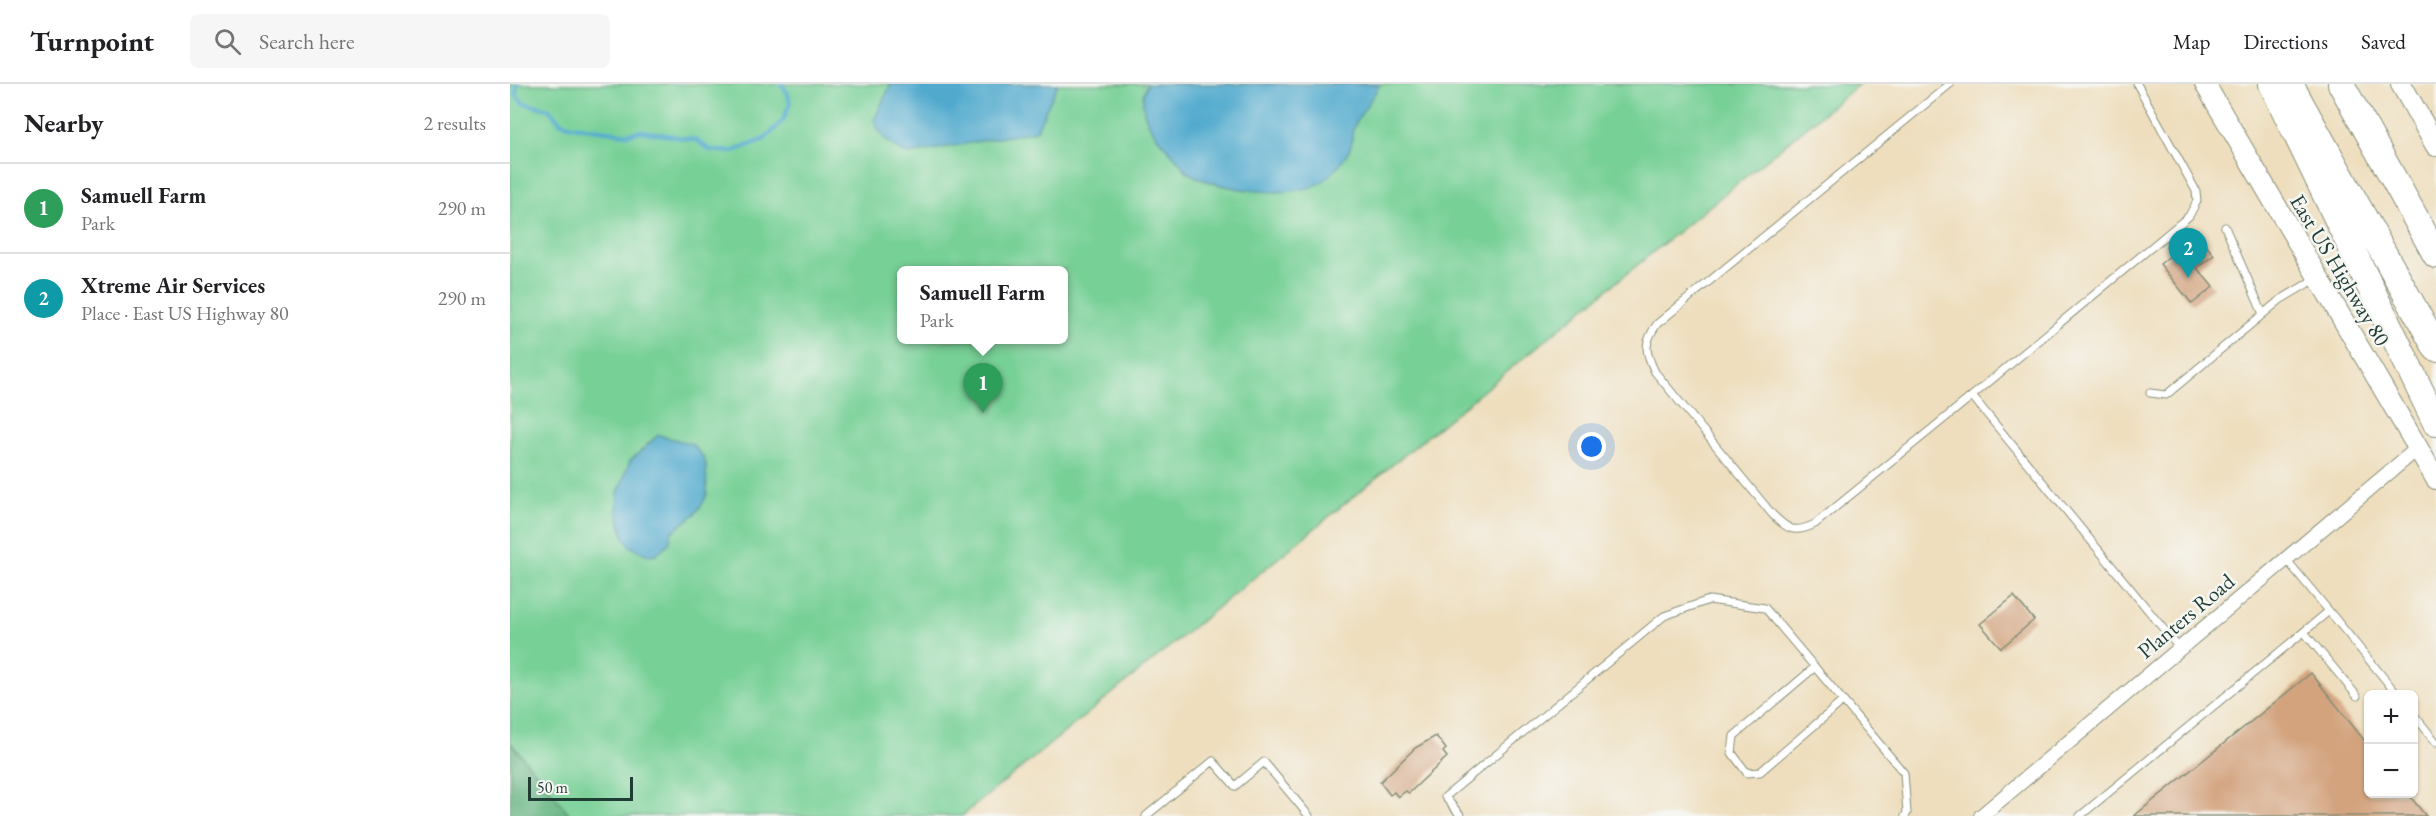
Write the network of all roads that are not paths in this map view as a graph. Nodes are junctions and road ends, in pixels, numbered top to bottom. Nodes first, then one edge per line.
1 (1950, 84) edge
2 (2137, 84) edge
3 (2205, 84) edge
4 (2272, 84) edge
5 (2290, 84) edge
6 (2341, 84) edge
7 (2402, 84) edge
8 (2436, 146) edge
9 (2225, 227) dead end
10 (2436, 255) edge
11 (2317, 278) junction
12 (2263, 314) junction
13 (2436, 348) edge
14 (2150, 393) dead end
15 (1972, 396) junction
16 (2436, 423) edge
17 (2418, 448) junction
18 (2436, 479) edge
19 (2286, 559) junction
20 (2329, 611) junction
21 (2304, 632) junction
22 (2180, 649) junction
23 (1815, 667) junction
24 (2394, 690) edge
25 (2357, 696) dead end
26 (1843, 701) junction
27 (2418, 720) edge
28 (2436, 742) edge
29 (1146, 816) edge
30 (1309, 816) edge
31 (1461, 816) edge
32 (1905, 816) edge
33 (1981, 816) edge
34 (2080, 816) edge

1 - 15 lane
2 - 15 lane
3 - 11 main road, East US Highway 80
4 - 16 highway
5 - 13 highway
6 - 10 highway
7 - 8 main road
9 - 12 lane
11 - 12 lane
11 - 17 main road, East US Highway 80
12 - 14 lane
15 - 22 lane
17 - 18 main road, East US Highway 80
17 - 19 street, Planters Road
19 - 20 lane
19 - 22 street, Planters Road
20 - 21 lane
20 - 24 lane
21 - 25 lane
21 - 34 lane
22 - 33 street, Planters Road
23 - 26 lane
23 - 26 lane
23 - 31 lane
26 - 32 lane
27 - 28 lane
29 - 30 lane

